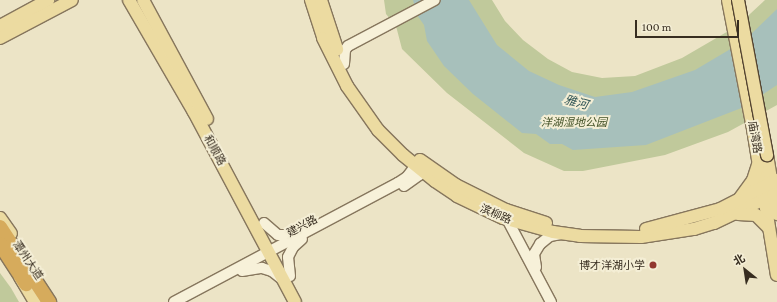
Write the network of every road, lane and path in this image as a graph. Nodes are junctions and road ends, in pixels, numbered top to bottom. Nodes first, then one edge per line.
1 (48, 0) edge
2 (72, 0) edge
3 (124, 0) edge
4 (311, 0) edge
5 (321, 0) edge
6 (428, 0) edge
7 (435, 0) edge
8 (728, 0) edge
9 (738, 0) edge
10 (139, 2) edge
11 (0, 26) edge
12 (0, 38) edge
13 (334, 42) junction
14 (347, 44) junction
15 (344, 64) junction
16 (397, 150) junction
17 (763, 157) junction
18 (777, 164) edge
19 (421, 166) junction
20 (435, 181) junction
21 (404, 182) junction
22 (771, 189) edge
23 (734, 209) junction
24 (777, 214) edge
25 (0, 218) edge
26 (507, 219) junction
27 (261, 226) junction
28 (0, 227) edge
29 (770, 231) junction
30 (562, 234) junction
31 (304, 236) junction
32 (0, 244) edge
33 (0, 248) edge
34 (274, 252) junction
35 (249, 262) junction
36 (242, 271) junction
37 (777, 274) edge
38 (288, 280) junction
39 (37, 302) edge
40 (49, 302) edge
41 (55, 302) edge
42 (174, 302) edge
43 (185, 302) edge
44 (295, 302) edge
45 (304, 302) edge
46 (551, 302) edge
47 (555, 302) edge

1 - 11 main road
2 - 12 main road
3 - 10 main road, 和顺路
4 - 16 main road, 滨柳路
5 - 13 main road, 滨柳路
6 - 14 street
7 - 14 street
8 - 17 main road, 庙湾路
9 - 17 main road, 庙湾路, bridge
10 - 27 main road, 和顺路
13 - 14 street
13 - 15 main road, 滨柳路
14 - 15 street
15 - 19 main road, 滨柳路
16 - 19 main road, 滨柳路
16 - 21 street
17 - 18 main road
17 - 22 main road, 庙湾路
17 - 23 main road
19 - 20 main road, 滨柳路
19 - 21 street
19 - 23 main road, 滨柳路
20 - 21 street
20 - 26 main road, 滨柳路
21 - 31 street, 建兴路
22 - 23 main road, 滨柳路
22 - 24 main road, 庙湾路
22 - 29 main road, 庙湾路
23 - 29 main road
23 - 30 main road, 滨柳路
25 - 41 main road, 潭州大道
26 - 30 main road, 滨柳路
26 - 46 street
27 - 31 street
27 - 34 main road, 和顺路
27 - 35 street
28 - 40 highway, 潭州大道
29 - 37 main road, 庙湾路
30 - 47 street
31 - 34 street, 建兴路
31 - 38 street
32 - 39 highway, 潭州大道
33 - 39 main road, 潭州大道
34 - 35 street
34 - 36 street, 建兴路
34 - 38 main road, 和顺路
35 - 42 street
36 - 38 street
36 - 43 street, 建兴路
38 - 44 main road, 和顺路
38 - 45 main road, 和顺路

